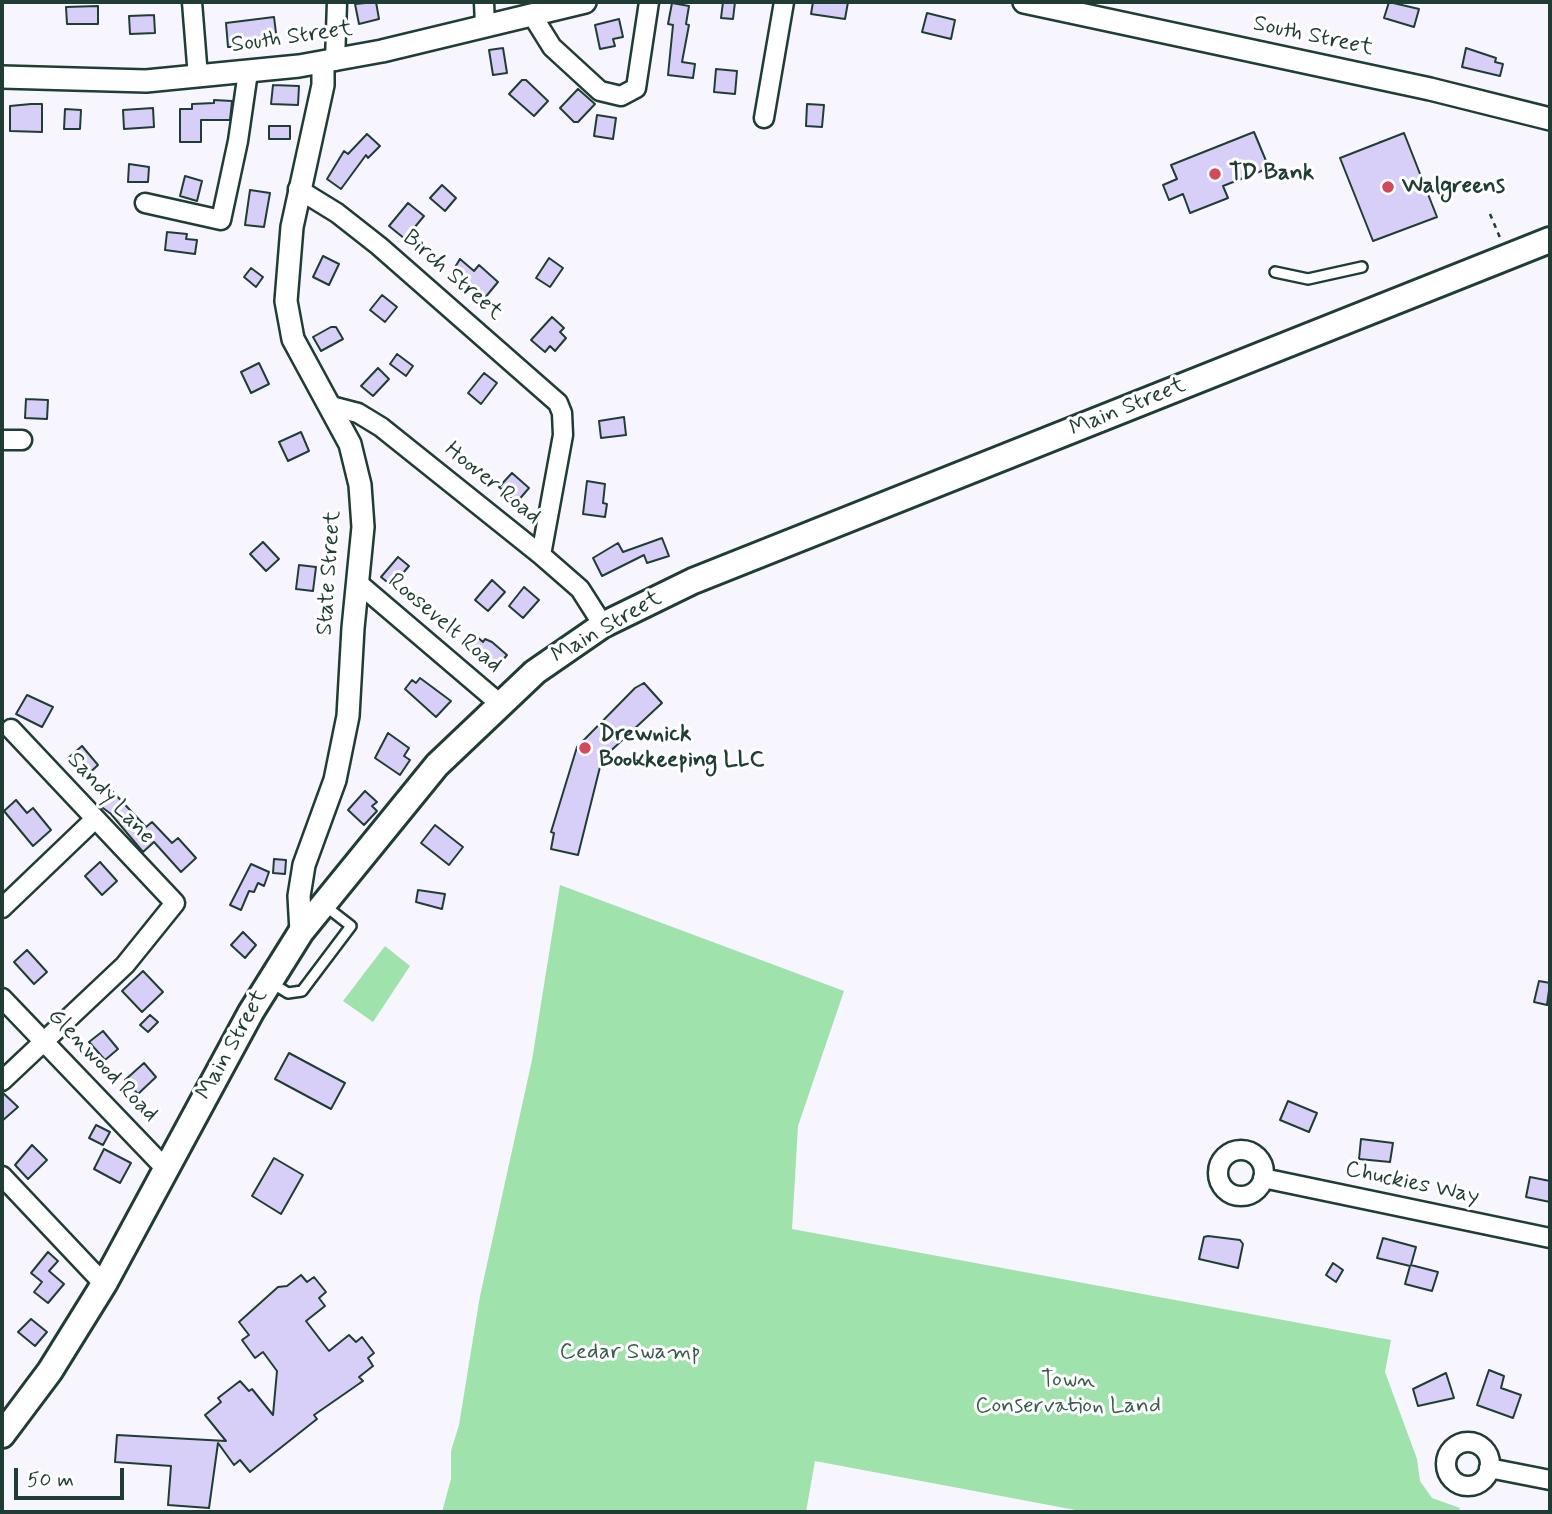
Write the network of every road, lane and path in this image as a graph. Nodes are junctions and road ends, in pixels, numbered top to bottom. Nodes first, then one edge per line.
1 (192, 2) edge
2 (337, 2) edge
3 (484, 2) edge
4 (584, 2) edge
5 (649, 2) edge
6 (784, 2) edge
7 (1024, 2) edge
8 (532, 15) junction
9 (485, 26) junction
10 (329, 62) junction
11 (248, 72) junction
12 (2, 77) edge
13 (198, 77) junction
14 (764, 118) dead end
15 (1550, 119) edge
16 (298, 189) junction
17 (145, 203) dead end
18 (1490, 215) dead end
19 (1501, 240) dead end
20 (1550, 240) edge
21 (1363, 267) dead end
22 (1275, 272) dead end
23 (331, 406) junction
24 (22, 439) dead end
25 (2, 440) edge
26 (541, 555) junction
27 (357, 582) junction
28 (603, 625) junction
29 (499, 703) junction
30 (11, 729) dead end
31 (95, 819) junction
32 (322, 904) junction
33 (2, 908) edge
34 (301, 932) junction
35 (268, 981) junction
36 (2, 998) edge
37 (43, 1041) junction
38 (2, 1081) edge
39 (166, 1168) junction
40 (2, 1176) edge
41 (1263, 1178) dead end
42 (1550, 1238) edge
43 (104, 1284) junction
44 (2, 1435) edge
45 (1489, 1468) dead end
46 (1550, 1480) edge

1 - 13 street
2 - 10 street
3 - 9 street
4 - 8 street, South Street
5 - 8 street
6 - 14 street
7 - 15 street, South Street
8 - 9 street, South Street
9 - 10 street, South Street
10 - 11 street, South Street
10 - 16 street, State Street
11 - 13 street, South Street
11 - 17 street
12 - 13 street, South Street
16 - 23 street, State Street
16 - 26 street, Birch Street
18 - 19 path
20 - 28 main road, Main Street
21 - 22 lane
23 - 26 street, Hoover Road
23 - 27 street, State Street
24 - 25 street
26 - 28 street, Hoover Road
27 - 29 street, Roosevelt Road
27 - 34 street, State Street
28 - 29 main road, Main Street
29 - 32 main road, Main Street
30 - 31 street, Sandy Lane
31 - 33 street
31 - 37 street, Sandy Lane
32 - 34 main road, Main Street
32 - 35 lane
34 - 35 main road, Main Street
35 - 39 main road, Main Street
36 - 37 street, Glenwood Road
37 - 38 street
37 - 39 street, Glenwood Road
39 - 43 main road, Main Street
40 - 43 street
41 - 42 street, Chuckies Way
43 - 44 main road, Main Street
45 - 46 street

